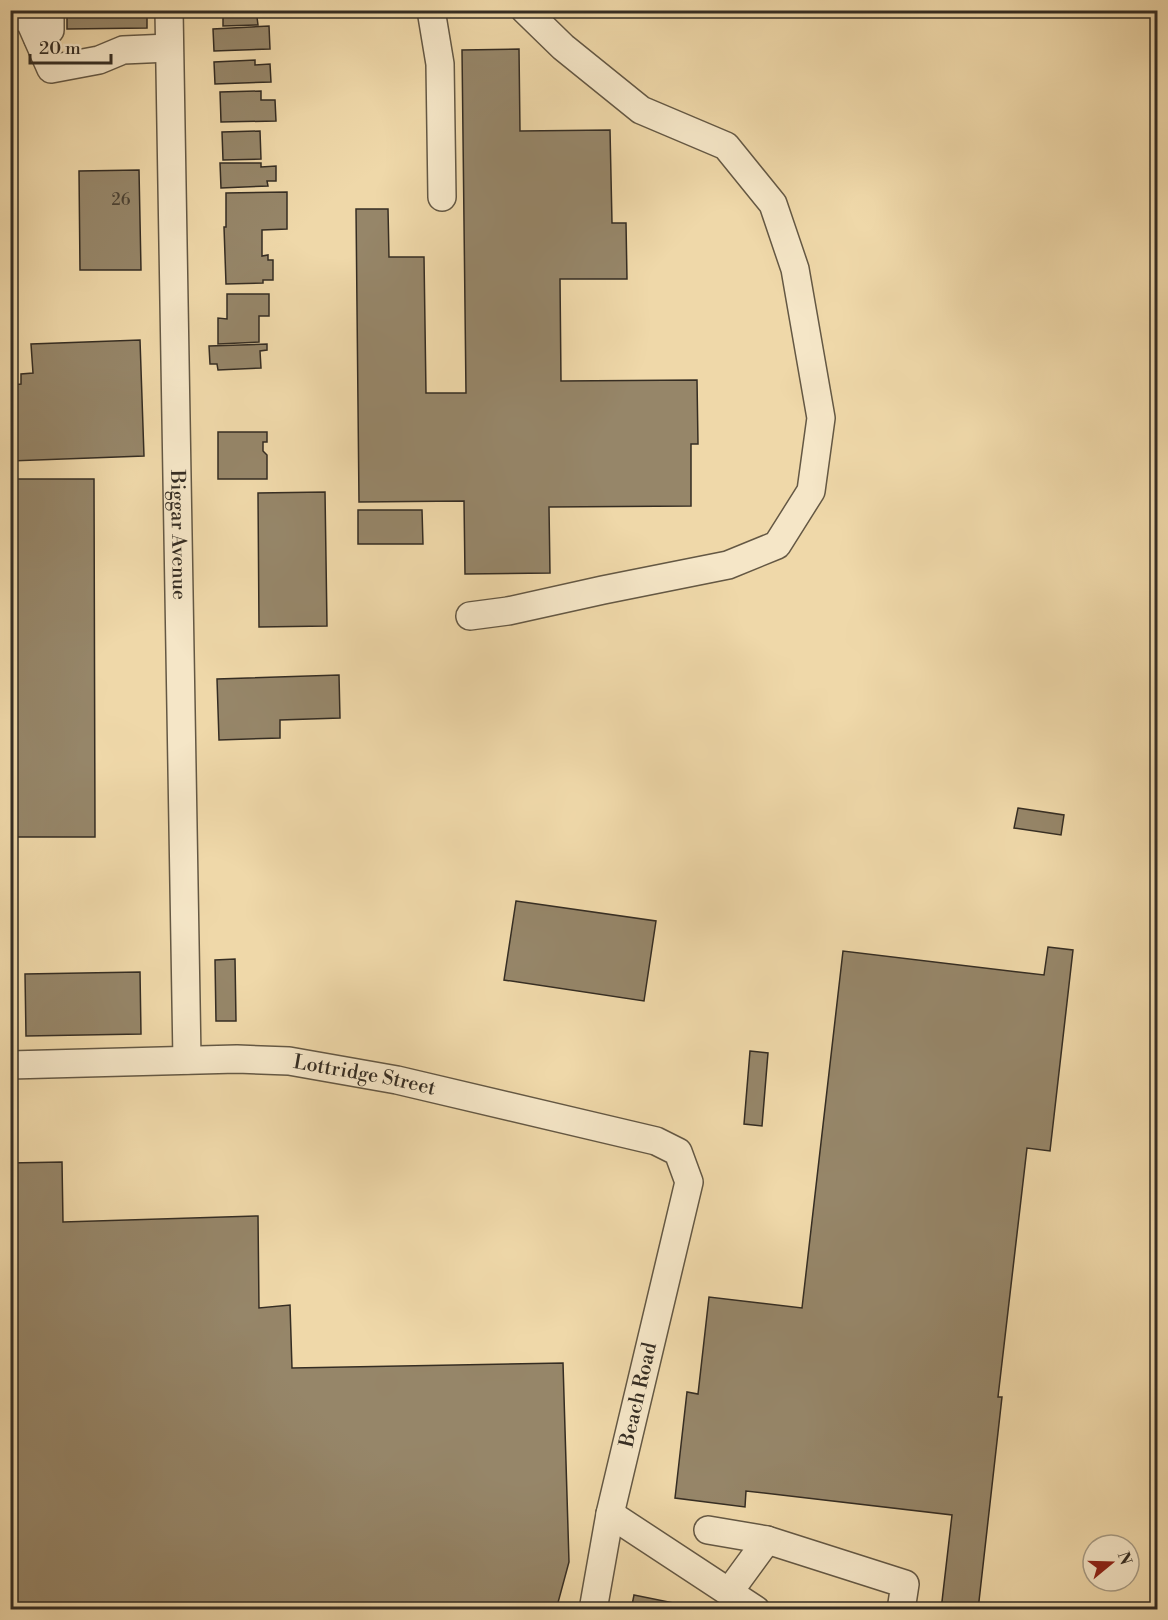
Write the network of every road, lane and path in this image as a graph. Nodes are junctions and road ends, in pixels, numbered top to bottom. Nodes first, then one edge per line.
1 (50, 10) edge
2 (169, 10) edge
3 (431, 10) edge
4 (525, 10) edge
5 (10, 17) edge
6 (38, 39) junction
7 (169, 48) junction
8 (442, 197) dead end
9 (470, 615) dead end
10 (187, 1060) junction
11 (10, 1065) edge
12 (689, 1182) joint
13 (610, 1514) junction
14 (708, 1530) dead end
15 (767, 1540) junction
16 (729, 1592) junction
17 (592, 1610) edge
18 (756, 1610) edge
19 (901, 1610) edge

1 - 6 street
2 - 7 street, Biggar Avenue
3 - 8 street
4 - 9 street
5 - 6 street
6 - 7 street
7 - 10 street, Biggar Avenue
10 - 11 street, Lottridge Street
10 - 12 street, Lottridge Street
12 - 13 street, Beach Road
13 - 16 street
13 - 17 street, Beach Road
14 - 15 street
15 - 16 street
15 - 19 street
16 - 18 street

